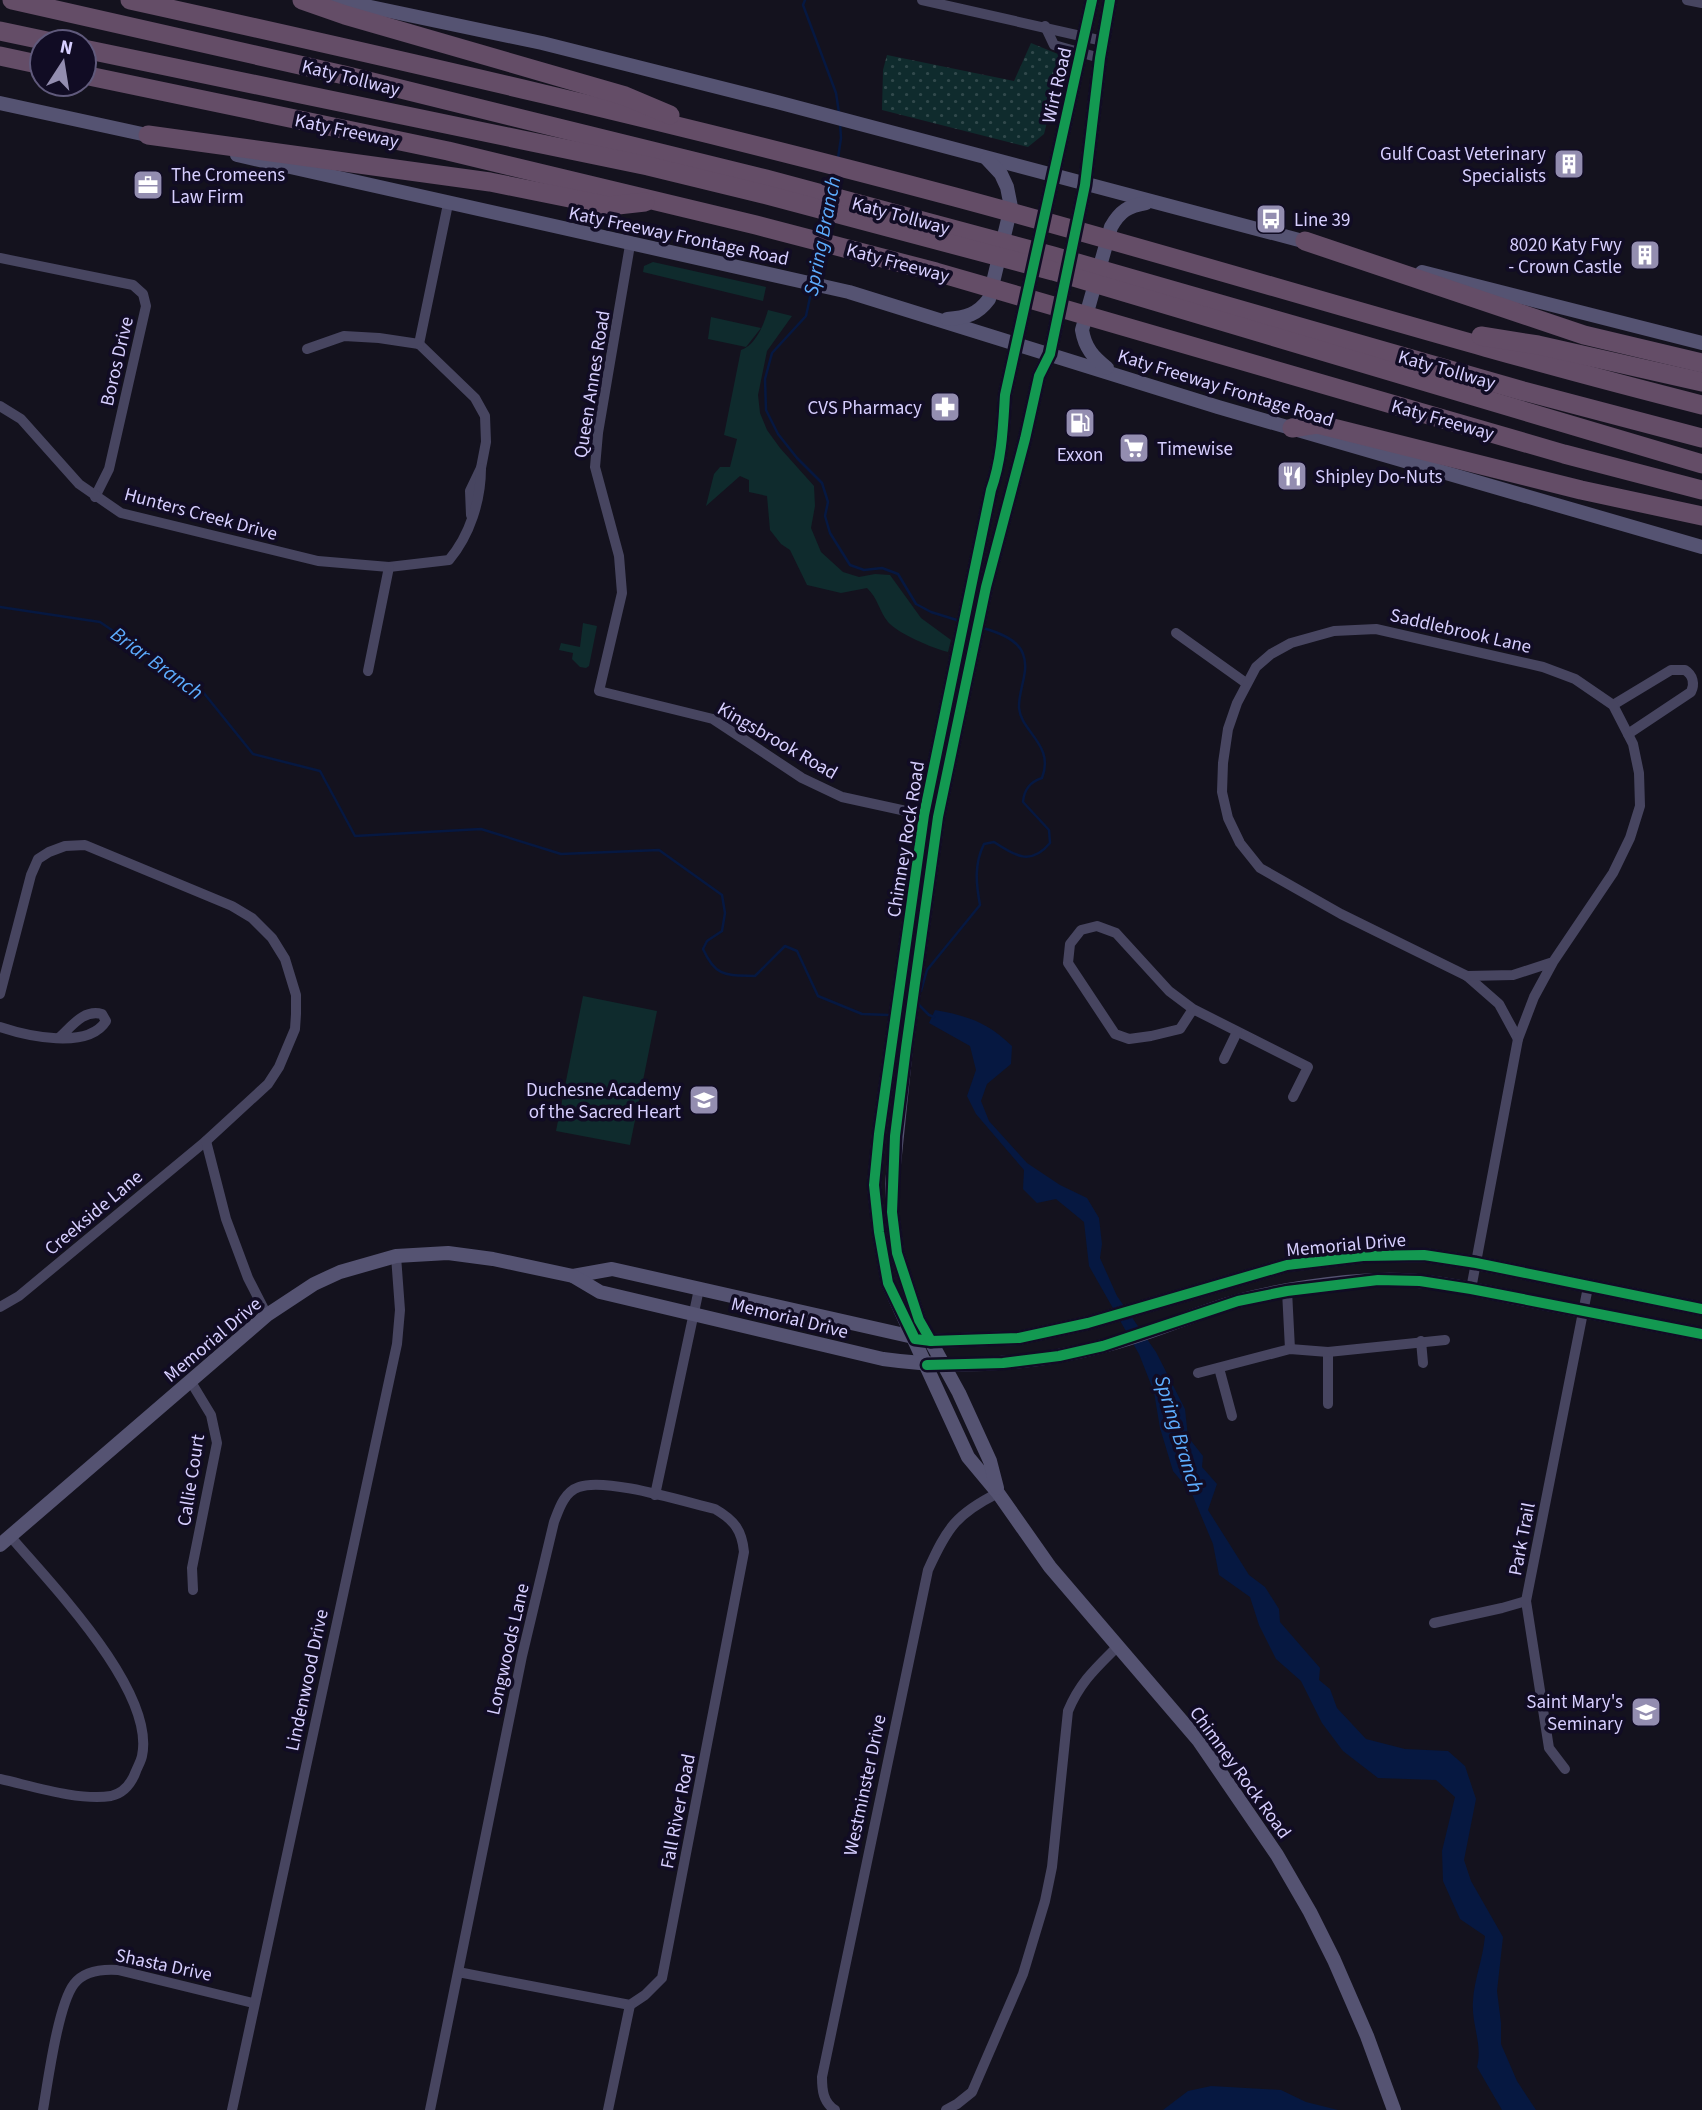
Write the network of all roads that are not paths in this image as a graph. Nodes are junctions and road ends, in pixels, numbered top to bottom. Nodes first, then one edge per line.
1 (12, 0) edge
2 (130, 0) edge
3 (302, 0) edge
4 (337, 0) edge
5 (922, 0) edge
6 (1092, 0) edge
7 (1110, 0) edge
8 (1686, 0) edge
9 (1702, 3) edge
10 (1045, 26) junction
11 (0, 30) edge
12 (28, 36) edge
13 (1085, 37) junction
14 (1103, 41) junction
15 (98, 52) edge
16 (1082, 53) junction
17 (0, 56) edge
18 (1100, 58) junction
19 (28, 62) edge
20 (98, 78) edge
21 (0, 103) edge
22 (148, 135) junction
23 (719, 136) junction
24 (987, 159) junction
25 (1053, 176) junction
26 (1085, 185) junction
27 (765, 187) junction
28 (660, 201) junction
29 (1150, 202) junction
30 (448, 204) junction
31 (1305, 241) junction
32 (630, 245) junction
33 (0, 258) edge
34 (1125, 284) junction
35 (939, 320) junction
36 (1390, 321) junction
37 (419, 344) junction
38 (1017, 344) junction
39 (1702, 344) edge
40 (307, 349) dead end
41 (1050, 354) junction
42 (1702, 363) edge
43 (1113, 373) junction
44 (1702, 382) edge
45 (1463, 393) junction
46 (1702, 405) edge
47 (0, 406) edge
48 (1292, 428) junction
49 (1702, 438) edge
50 (1702, 451) edge
51 (1702, 464) edge
52 (1702, 490) edge
53 (95, 497) junction
54 (990, 498) junction
55 (1007, 502) junction
56 (1702, 516) edge
57 (1702, 547) edge
58 (389, 567) junction
59 (979, 586) junction
60 (1176, 633) dead end
61 (368, 671) dead end
62 (1246, 683) junction
63 (599, 691) joint
64 (1613, 705) junction
65 (1628, 734) junction
66 (931, 816) junction
67 (1553, 962) junction
68 (1467, 976) junction
69 (0, 994) edge
70 (1193, 1009) junction
71 (0, 1027) edge
72 (1237, 1032) junction
73 (60, 1037) dead end
74 (1518, 1039) junction
75 (899, 1048) junction
76 (1224, 1059) dead end
77 (1293, 1097) dead end
78 (879, 1134) junction
79 (895, 1136) junction
80 (206, 1141) junction
81 (396, 1256) junction
82 (1476, 1263) junction
83 (573, 1276) junction
84 (1588, 1287) junction
85 (699, 1289) junction
86 (1471, 1289) junction
87 (1287, 1291) junction
88 (0, 1307) edge
89 (1702, 1309) edge
90 (1583, 1311) junction
91 (695, 1314) junction
92 (267, 1315) junction
93 (1702, 1334) edge
94 (915, 1339) junction
95 (1445, 1340) dead end
96 (931, 1341) junction
97 (1421, 1341) junction
98 (1290, 1349) junction
99 (1328, 1352) junction
100 (1423, 1363) dead end
101 (943, 1364) junction
102 (926, 1365) junction
103 (1219, 1368) junction
104 (1198, 1373) dead end
105 (191, 1382) junction
106 (1328, 1404) dead end
107 (1231, 1416) dead end
108 (998, 1493) junction
109 (655, 1495) junction
110 (5, 1540) edge
111 (192, 1590) dead end
112 (1526, 1601) junction
113 (1434, 1623) dead end
114 (1117, 1647) junction
115 (1565, 1769) dead end
116 (0, 1780) edge
117 (458, 1972) junction
118 (253, 2003) junction
119 (630, 2005) junction
120 (43, 2110) edge
121 (232, 2110) edge
122 (430, 2110) edge
123 (608, 2110) edge
124 (835, 2110) edge
125 (946, 2110) edge
126 (1394, 2110) edge

1 - 27 highway, Katy Tollway
2 - 23 highway
3 - 23 highway
4 - 24 main road
5 - 10 street
6 - 13 main road, Wirt Road
7 - 14 main road, Wirt Road
8 - 9 street
10 - 13 street
10 - 16 street
11 - 12 highway
13 - 14 street
13 - 16 main road, Wirt Road
14 - 18 main road, Wirt Road
15 - 27 highway, Katy Tollway
16 - 18 street
16 - 25 main road, Wirt Road
17 - 19 highway
18 - 26 main road, Wirt Road
20 - 28 highway, Katy Freeway
21 - 22 main road, Katy Freeway Frontage Road
22 - 28 highway
22 - 30 main road, Katy Freeway Frontage Road
23 - 36 highway
24 - 25 main road
24 - 35 main road
25 - 26 main road
25 - 38 main road, Wirt Road
26 - 29 main road
26 - 41 main road, Wirt Road
27 - 34 highway, Katy Tollway
28 - 52 highway, Katy Freeway
29 - 31 main road
29 - 43 main road
30 - 32 main road, Katy Freeway Frontage Road
30 - 37 street
31 - 39 main road
31 - 42 highway
32 - 35 main road, Katy Freeway Frontage Road
32 - 63 street, Queen Annes Road
33 - 53 street, Boros Drive
34 - 45 highway, Katy Tollway
34 - 49 highway, Katy Tollway
35 - 38 main road, Katy Freeway Frontage Road
36 - 44 highway
36 - 46 highway
37 - 40 street
37 - 58 street, Hunters Creek Drive
38 - 41 main road, Katy Freeway Frontage Road
38 - 54 main road, Chimney Rock Road
41 - 43 main road, Katy Freeway Frontage Road
41 - 55 main road, Chimney Rock Road
43 - 48 main road, Katy Freeway Frontage Road
45 - 50 highway
45 - 51 highway
47 - 53 street, Hunters Creek Drive
48 - 56 highway
48 - 57 main road, Katy Freeway Frontage Road
53 - 58 street, Hunters Creek Drive
54 - 55 main road
54 - 59 main road, Chimney Rock Road
55 - 59 main road, Chimney Rock Road
58 - 61 street
59 - 66 main road, Chimney Rock Road
60 - 62 street
62 - 64 street, Saddlebrook Lane
62 - 68 street, Saddlebrook Lane
63 - 66 street, Kingsbrook Road
64 - 65 street, Saddlebrook Lane
64 - 65 street
65 - 67 street, Saddlebrook Lane
66 - 75 main road, Chimney Rock Road
67 - 68 street, Saddlebrook Lane
67 - 74 street, Saddlebrook Lane
68 - 74 street, Saddlebrook Lane
69 - 80 street, Creekside Lane
70 - 70 street
70 - 72 street
71 - 73 street
72 - 76 street
72 - 77 street
74 - 82 street, Saddlebrook Lane
75 - 78 main road, Chimney Rock Road
75 - 79 main road, Chimney Rock Road
78 - 79 main road
78 - 94 main road, Chimney Rock Road
79 - 96 main road, Chimney Rock Road
80 - 88 street, Creekside Lane
80 - 92 street
81 - 83 main road, Memorial Drive
81 - 92 main road, Memorial Drive
81 - 118 street, Lindenwood Drive
82 - 84 main road, Memorial Drive
82 - 86 street, Saddlebrook Lane
82 - 96 main road, Memorial Drive
83 - 85 main road, Memorial Drive
83 - 91 main road, Memorial Drive
84 - 89 main road, Memorial Drive
84 - 90 street, Park Trail
85 - 91 street
85 - 94 main road, Memorial Drive
86 - 87 main road, Memorial Drive
86 - 90 main road, Memorial Drive
87 - 98 street
87 - 101 main road, Memorial Drive
90 - 93 main road, Memorial Drive
90 - 112 street, Park Trail
91 - 102 main road, Memorial Drive
91 - 109 street
92 - 105 main road, Memorial Drive
94 - 96 main road, Memorial Drive
94 - 102 main road, Chimney Rock Road
95 - 97 street
96 - 101 main road, Chimney Rock Road
97 - 99 street
97 - 100 street
98 - 99 street
98 - 103 street
99 - 106 street
101 - 102 main road, Memorial Drive
101 - 108 main road, Chimney Rock Road
102 - 108 main road, Chimney Rock Road
103 - 104 street
103 - 107 street
105 - 110 main road, Memorial Drive
105 - 111 street, Callie Court
108 - 114 main road, Chimney Rock Road
108 - 124 street, Westminster Drive
109 - 117 street, Longwoods Lane
109 - 119 street, Fall River Road
110 - 116 street
112 - 113 street
112 - 115 street, Park Trail
114 - 125 street
114 - 126 main road, Chimney Rock Road
117 - 119 street
117 - 122 street, Longwoods Lane
118 - 120 street, Shasta Drive
118 - 121 street, Lindenwood Drive
119 - 123 street

